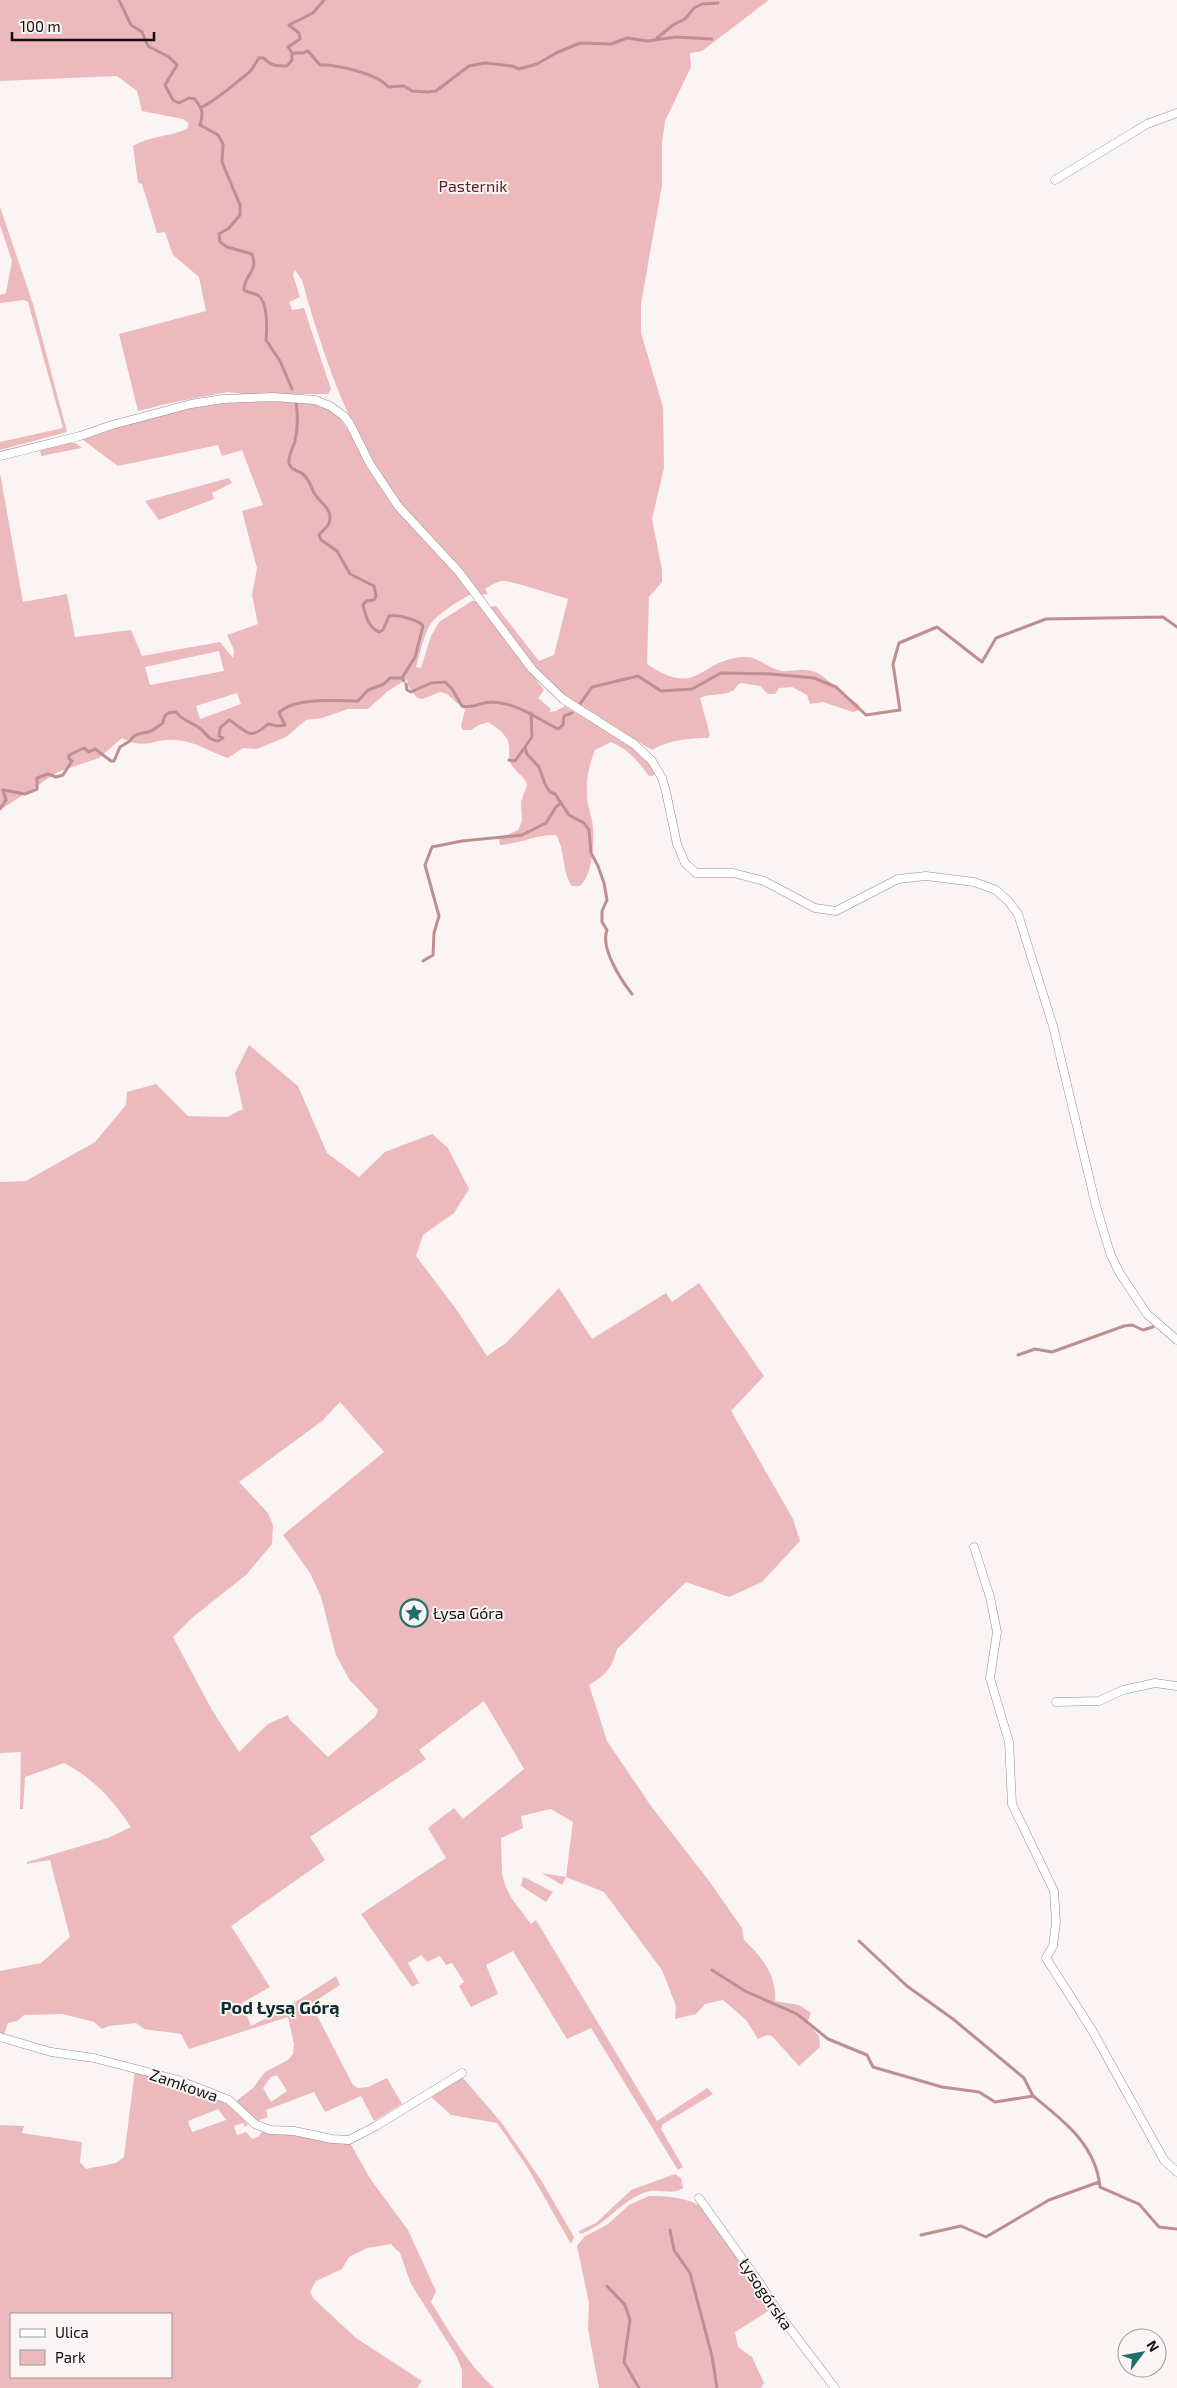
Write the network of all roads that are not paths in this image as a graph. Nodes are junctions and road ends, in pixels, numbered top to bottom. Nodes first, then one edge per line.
1 (1177, 113) edge
2 (1055, 180) dead end
3 (0, 456) edge
4 (1177, 1340) edge
5 (974, 1547) dead end
6 (1177, 1686) edge
7 (1056, 1702) dead end
8 (0, 2037) edge
9 (462, 2073) dead end
10 (1177, 2172) edge
11 (699, 2198) dead end
12 (835, 2388) edge

1 - 2 street
3 - 4 street
5 - 10 street
6 - 7 street
8 - 9 street, Zamkowa
11 - 12 street, Łysogórska

